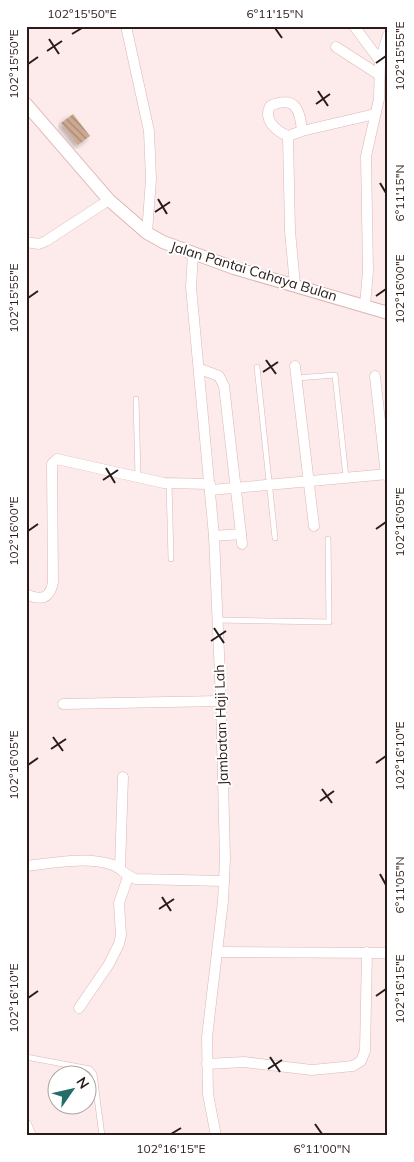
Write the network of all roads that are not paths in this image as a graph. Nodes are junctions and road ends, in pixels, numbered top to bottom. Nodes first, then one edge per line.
1 (126, 26) edge
2 (354, 26) edge
3 (388, 35) edge
4 (336, 47) dead end
5 (384, 62) edge
6 (378, 74) junction
7 (26, 104) edge
8 (375, 114) junction
9 (302, 131) junction
10 (288, 136) junction
11 (109, 200) junction
12 (148, 233) junction
13 (26, 242) edge
14 (192, 254) junction
15 (294, 285) junction
16 (365, 305) junction
17 (388, 313) edge
18 (295, 366) dead end
19 (257, 367) dead end
20 (200, 369) junction
21 (375, 376) dead end
22 (297, 378) junction
23 (136, 400) dead end
24 (385, 438) edge
25 (387, 474) edge
26 (138, 478) junction
27 (346, 478) junction
28 (308, 481) junction
29 (169, 483) junction
30 (269, 484) junction
31 (210, 487) junction
32 (236, 488) junction
33 (314, 526) dead end
34 (214, 536) junction
35 (275, 538) dead end
36 (328, 539) dead end
37 (171, 559) dead end
38 (26, 594) edge
39 (218, 620) junction
40 (221, 701) junction
41 (63, 704) dead end
42 (123, 777) dead end
43 (26, 866) edge
44 (120, 868) junction
45 (128, 877) junction
46 (224, 881) junction
47 (217, 952) junction
48 (367, 952) junction
49 (388, 953) edge
50 (79, 1008) dead end
51 (26, 1057) edge
52 (207, 1064) junction
53 (102, 1136) edge
54 (216, 1136) edge

1 - 12 street
2 - 5 street
3 - 5 street
4 - 6 street
5 - 6 street
6 - 8 street
7 - 11 street, Jalan Pantai Cahaya Bulan
8 - 9 street
8 - 16 street
9 - 10 street
9 - 10 street
10 - 15 street
11 - 12 street, Jalan Pantai Cahaya Bulan
11 - 13 street
12 - 14 street, Jalan Pantai Cahaya Bulan
14 - 15 street, Jalan Pantai Cahaya Bulan
14 - 20 street, Jambatan Haji Lah
15 - 16 street, Jalan Pantai Cahaya Bulan
16 - 17 street, Jalan Pantai Cahaya Bulan
18 - 22 street
19 - 30 lane
20 - 31 street, Jambatan Haji Lah
20 - 32 street
21 - 24 street
22 - 27 lane
22 - 28 street
23 - 26 lane
24 - 25 street
25 - 27 street
26 - 29 street
26 - 38 street
27 - 28 street
28 - 30 street
28 - 33 street
29 - 31 street
29 - 37 lane
30 - 32 street
30 - 35 lane
31 - 32 street
31 - 34 street, Jambatan Haji Lah
32 - 34 street
34 - 39 street, Jambatan Haji Lah
36 - 39 lane
39 - 40 street, Jambatan Haji Lah
40 - 41 street
40 - 46 street, Jambatan Haji Lah
42 - 44 street
43 - 44 street
44 - 45 street
45 - 46 street
45 - 50 street
46 - 47 street, Jambatan Haji Lah
47 - 48 street
47 - 52 street, Jambatan Haji Lah
48 - 49 street
48 - 52 street
51 - 53 lane
52 - 54 street, Jambatan Haji Lah

